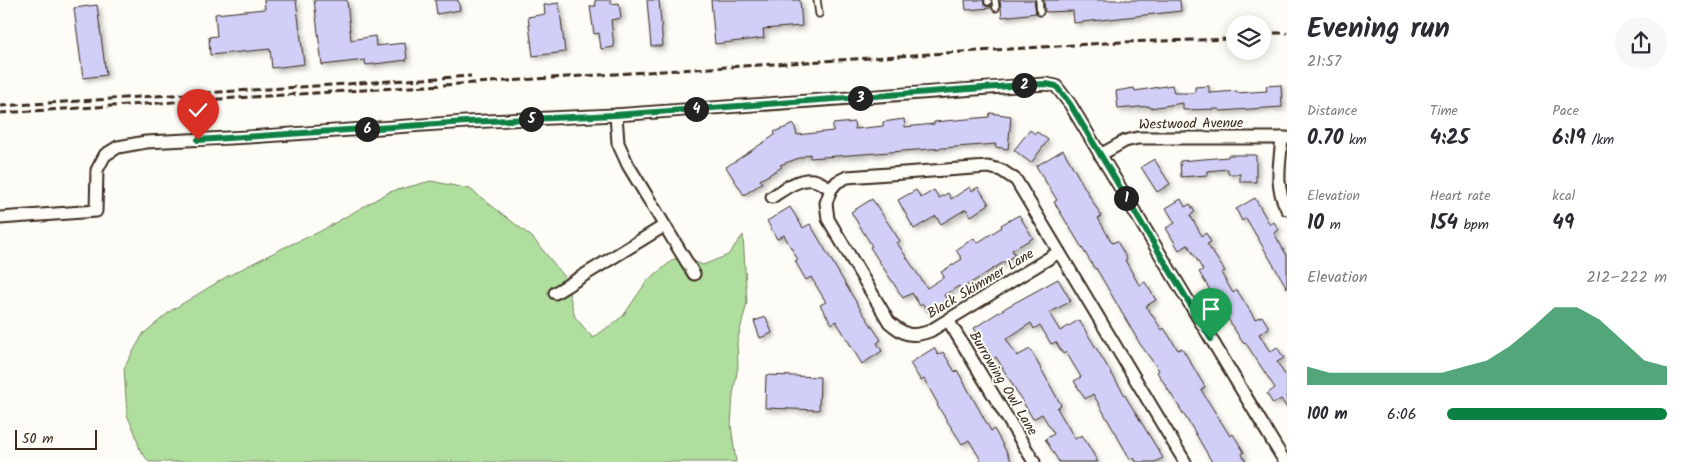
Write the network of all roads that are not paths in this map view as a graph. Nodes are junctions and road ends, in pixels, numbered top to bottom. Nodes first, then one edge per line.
1 (817, 0) edge
2 (995, 0) edge
3 (1039, 0) edge
4 (996, 8) dead end
5 (1040, 12) dead end
6 (819, 14) dead end
7 (616, 115) junction
8 (1285, 138) edge
9 (1100, 155) junction
10 (831, 189) junction
11 (772, 198) dead end
12 (1287, 209) edge
13 (0, 218) edge
14 (664, 226) junction
15 (1059, 252) junction
16 (694, 274) dead end
17 (555, 293) dead end
18 (948, 320) junction
19 (1034, 462) edge
20 (1185, 462) edge
21 (1285, 462) edge

1 - 6 lane
2 - 4 lane
3 - 5 lane
7 - 9 street
7 - 13 street
7 - 14 street
8 - 9 street, Westwood Avenue
8 - 12 street
9 - 21 street
10 - 11 street
10 - 15 street
10 - 18 street, Black Skimmer Lane
14 - 16 street
14 - 17 street
15 - 18 street, Black Skimmer Lane
15 - 20 street
18 - 19 street, Burrowing Owl Lane

